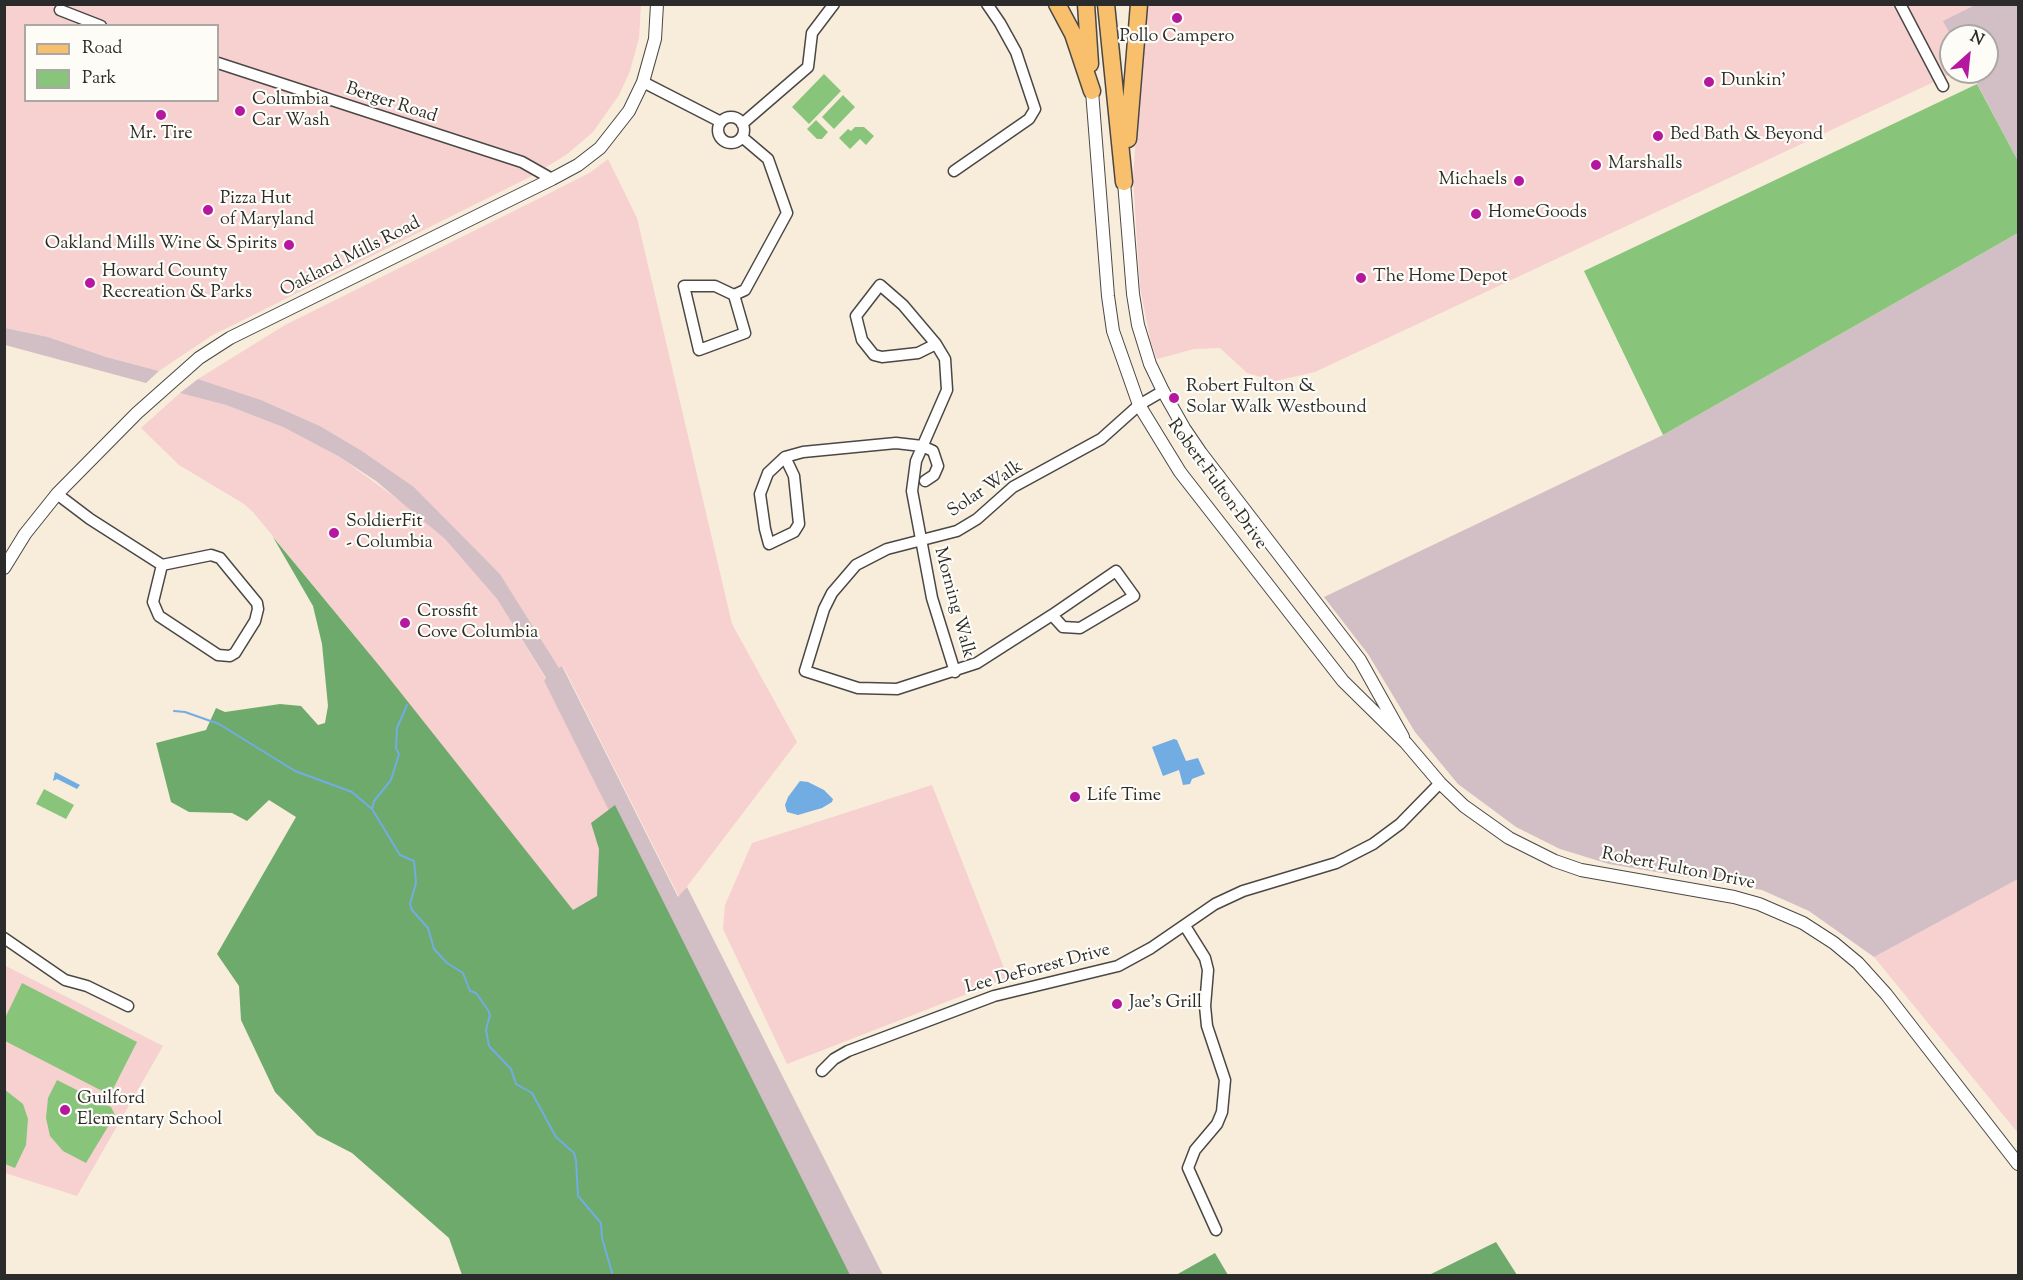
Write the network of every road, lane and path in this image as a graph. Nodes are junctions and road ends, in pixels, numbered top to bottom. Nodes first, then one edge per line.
1 (657, 4) edge
2 (834, 4) edge
3 (987, 4) edge
4 (1057, 4) edge
5 (1086, 4) edge
6 (1106, 4) edge
7 (1139, 4) edge
8 (1900, 4) edge
9 (60, 10) dead end
10 (96, 24) edge
11 (219, 63) edge
12 (643, 82) junction
13 (1943, 86) dead end
14 (1092, 92) junction
15 (721, 123) junction
16 (742, 124) junction
17 (742, 137) junction
18 (954, 171) dead end
19 (552, 179) junction
20 (1124, 182) junction
21 (734, 295) junction
22 (936, 344) junction
23 (1163, 391) junction
24 (1139, 405) junction
25 (922, 446) junction
26 (785, 457) junction
27 (925, 481) dead end
28 (57, 494) junction
29 (920, 542) junction
30 (162, 565) junction
31 (4, 568) edge
32 (1052, 615) junction
33 (955, 672) junction
34 (1406, 743) junction
35 (1440, 783) junction
36 (1185, 926) junction
37 (4, 938) edge
38 (128, 1006) dead end
39 (822, 1071) dead end
40 (2019, 1164) edge
41 (1216, 1230) dead end

1 - 12 street, Oakland Mills Road
2 - 16 street
3 - 18 street
4 - 14 main road
5 - 14 main road
6 - 20 main road
7 - 20 main road
8 - 13 street
9 - 10 street
11 - 19 street, Berger Road
12 - 15 street
12 - 19 street, Oakland Mills Road
14 - 24 street, Robert Fulton Drive
15 - 16 street
15 - 17 street
16 - 17 street
17 - 21 street
19 - 28 street, Oakland Mills Road
20 - 23 street, Robert Fulton Drive
21 - 21 street
22 - 22 street
22 - 25 street, Morning Walk
23 - 24 street, Solar Walk
23 - 34 street, Robert Fulton Drive
24 - 29 street, Solar Walk
24 - 34 street, Robert Fulton Drive
25 - 26 street
25 - 27 street
25 - 29 street, Morning Walk
26 - 26 street
28 - 30 street
28 - 31 street, Oakland Mills Road
29 - 33 street, Morning Walk
29 - 33 street, Solar Walk
30 - 30 street
32 - 32 street
32 - 33 street
34 - 35 street, Robert Fulton Drive
35 - 36 street, Lee DeForest Drive
35 - 40 street, Robert Fulton Drive
36 - 39 street, Lee DeForest Drive
36 - 41 street
37 - 38 street

